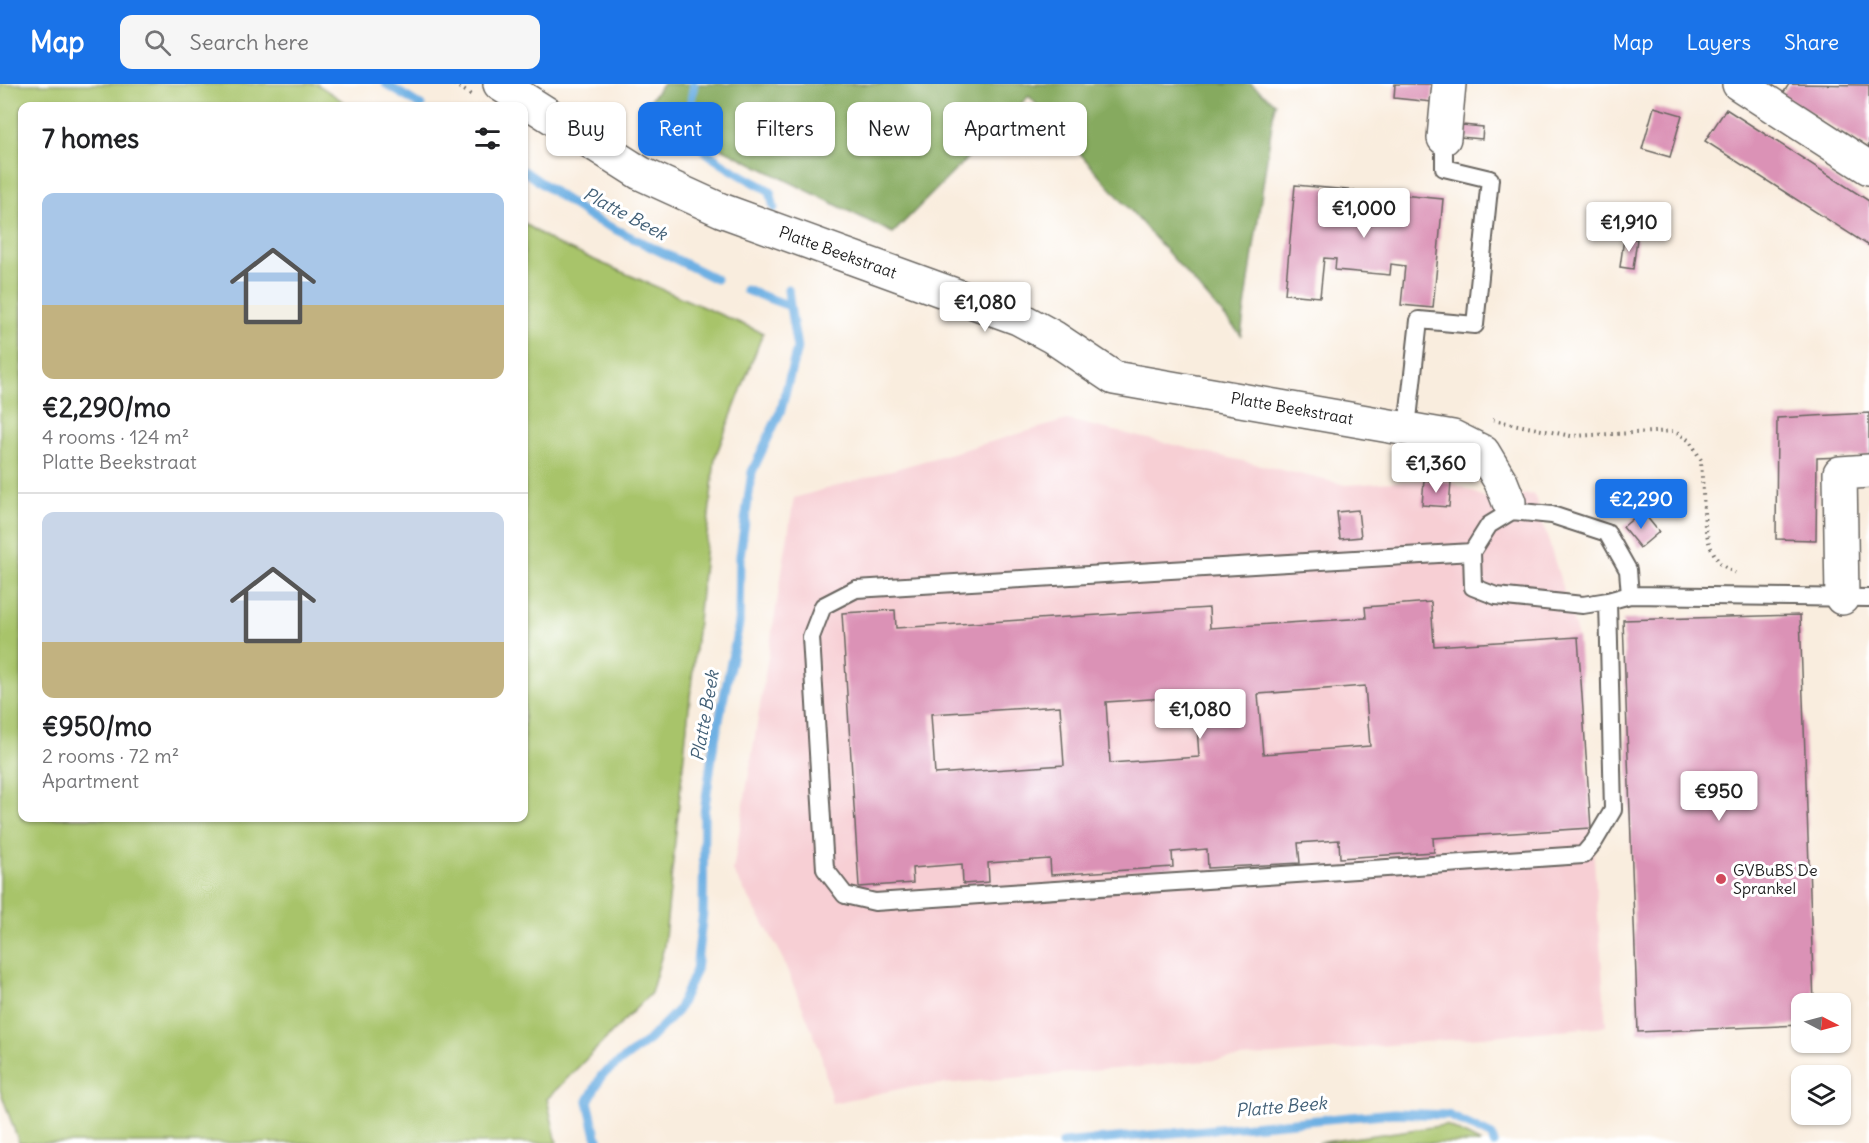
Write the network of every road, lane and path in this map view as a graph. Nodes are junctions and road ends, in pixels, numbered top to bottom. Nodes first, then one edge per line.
1 (500, 84) edge
2 (1449, 84) edge
3 (1739, 84) edge
4 (1444, 138) joint
5 (1869, 168) edge
6 (1407, 428) junction
7 (1869, 471) edge
8 (1510, 506) junction
9 (1472, 552) junction
10 (1630, 596) junction
11 (1855, 598) edge
12 (1608, 601) junction

1 - 6 street, Platte Beekstraat
2 - 4 street
3 - 5 street
4 - 6 lane
6 - 8 street, Platte Beekstraat
7 - 11 street
8 - 9 lane
8 - 10 lane
9 - 12 lane
9 - 12 lane
10 - 11 lane
10 - 12 lane

